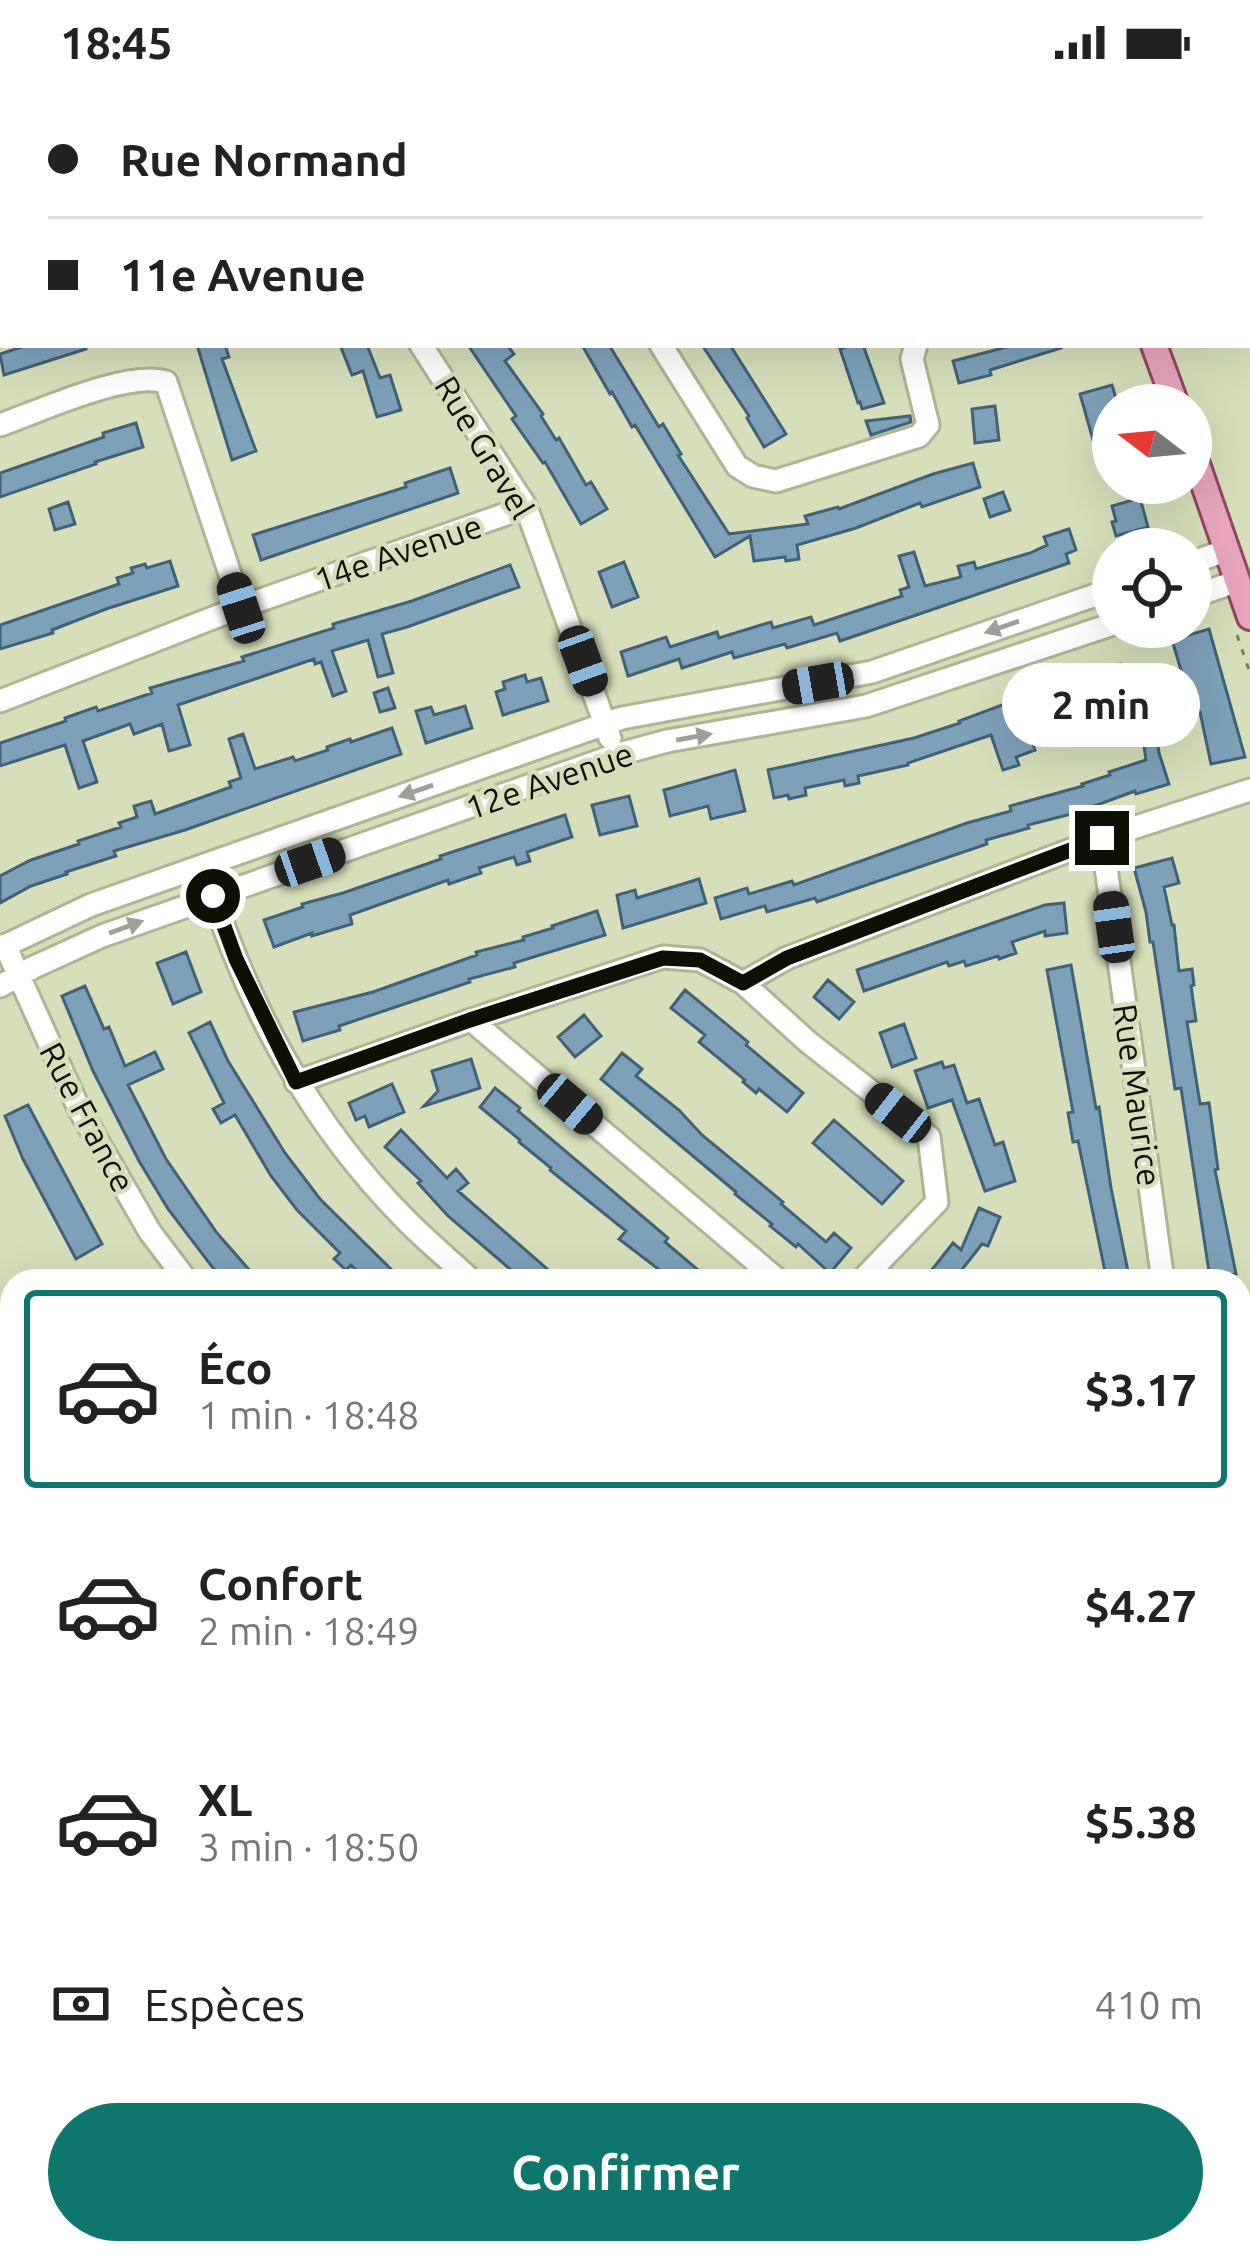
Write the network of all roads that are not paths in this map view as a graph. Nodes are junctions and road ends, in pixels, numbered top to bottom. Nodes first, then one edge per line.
1 (424, 348) edge
2 (663, 348) edge
3 (915, 348) edge
4 (1155, 348) edge
5 (1168, 384) edge
6 (0, 425) edge
7 (1211, 504) edge
8 (526, 507) junction
9 (1227, 550) junction
10 (1212, 555) edge
11 (1238, 581) junction
12 (1212, 590) edge
13 (1092, 596) edge
14 (241, 608) junction
15 (1250, 617) edge
16 (1092, 631) edge
17 (0, 700) edge
18 (605, 724) junction
19 (616, 755) junction
20 (1250, 790) edge
21 (1102, 838) junction
22 (203, 866) junction
23 (213, 896) junction
24 (3, 946) edge
25 (9, 980) edge
26 (743, 983) junction
27 (470, 1020) junction
28 (296, 1082) junction
29 (178, 1269) edge
30 (459, 1269) edge
31 (765, 1269) edge
32 (873, 1269) edge
33 (1161, 1269) edge

1 - 8 street, Rue Gravel
2 - 3 street
4 - 5 main road
6 - 14 street
7 - 9 main road
8 - 14 street, 14e Avenue
8 - 18 street, Rue Gravel
9 - 10 street
9 - 11 main road
11 - 12 street
11 - 15 main road
13 -> 18 street, 12e Avenue
14 - 17 street, 14e Avenue
19 -> 16 street, 12e Avenue
18 - 19 street, Rue Gravel
18 -> 22 street, 12e Avenue
19 - 23 street, 12e Avenue
20 - 21 street
21 - 26 street
21 - 33 street, Rue Maurice
22 - 23 street
22 - 24 street, 12e Avenue
25 -> 23 street, 12e Avenue
23 - 28 street
24 - 25 street, Rue France
25 - 29 street, Rue France
26 - 27 street
26 - 32 street
27 - 28 street
27 - 31 street
28 - 30 street

